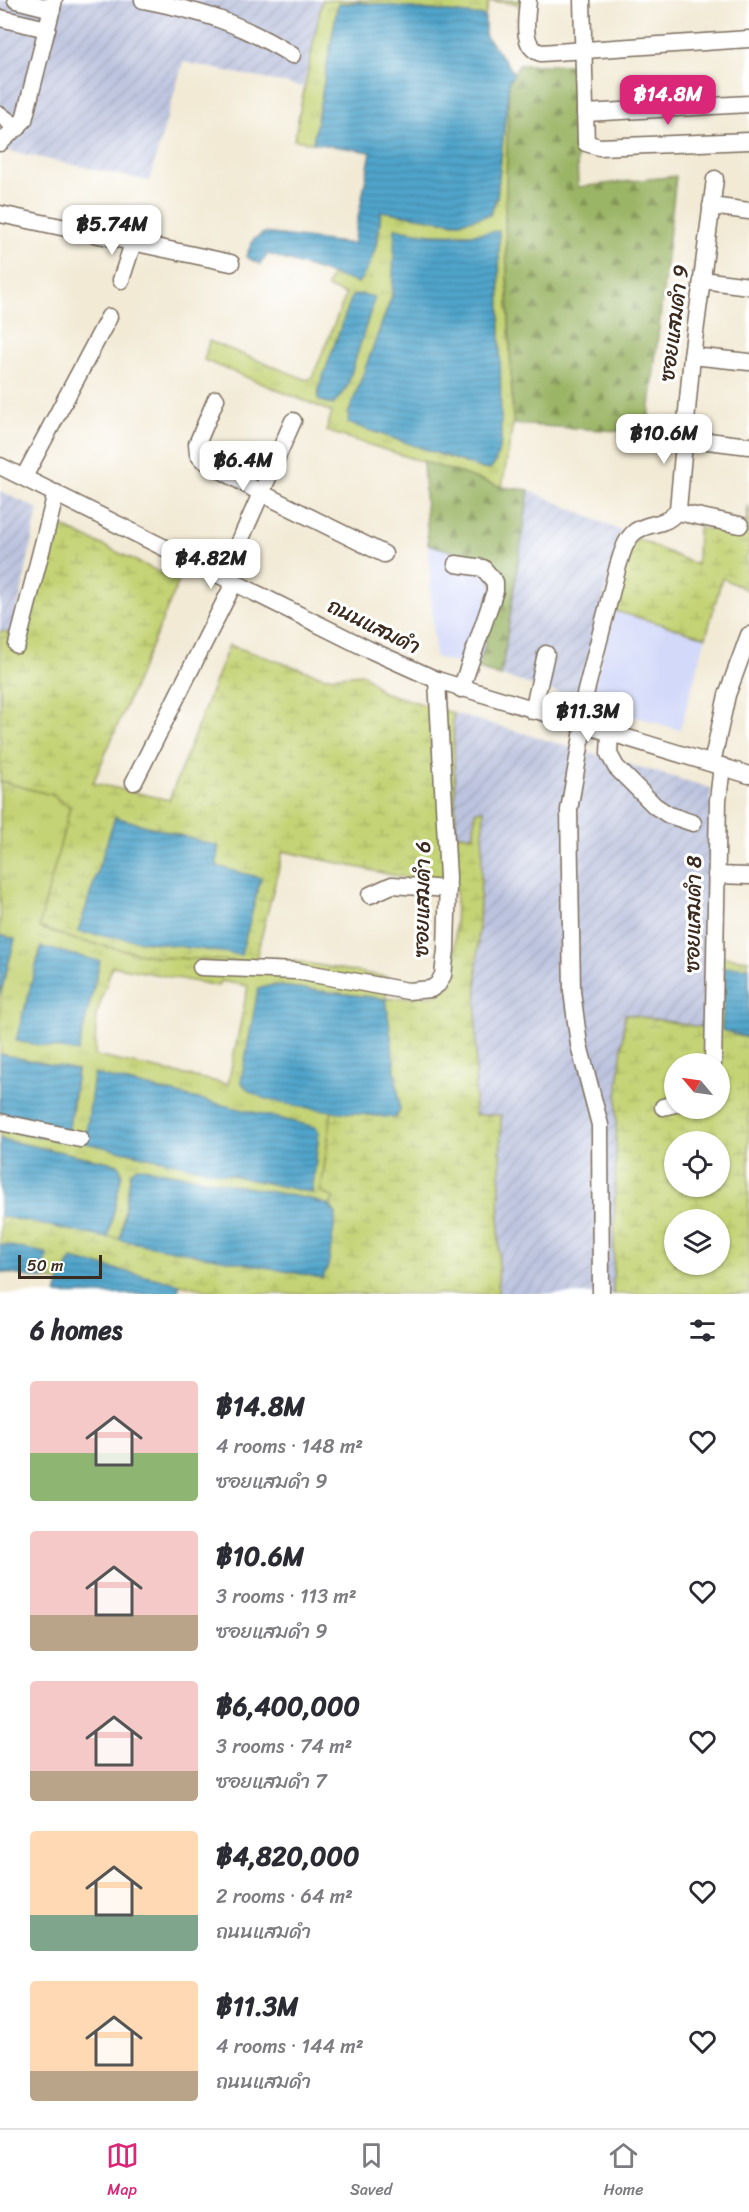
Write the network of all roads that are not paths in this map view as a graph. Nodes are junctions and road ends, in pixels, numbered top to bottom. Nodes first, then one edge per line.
1 (16, 0) edge
2 (143, 0) edge
3 (528, 0) edge
4 (582, 0) edge
5 (53, 4) edge
6 (0, 18) edge
7 (47, 29) junction
8 (749, 39) edge
9 (584, 49) junction
10 (292, 55) dead end
11 (749, 104) edge
12 (585, 113) junction
13 (0, 116) edge
14 (18, 128) junction
15 (749, 141) edge
16 (0, 143) edge
17 (716, 179) dead end
18 (711, 206) junction
19 (749, 210) edge
20 (0, 214) edge
21 (133, 243) junction
22 (231, 263) dead end
23 (121, 280) dead end
24 (702, 280) junction
25 (749, 286) edge
26 (109, 317) dead end
27 (692, 356) junction
28 (749, 362) edge
29 (216, 399) dead end
30 (293, 421) dead end
31 (683, 438) junction
32 (749, 446) edge
33 (0, 466) edge
34 (24, 477) junction
35 (56, 493) junction
36 (261, 493) junction
37 (677, 512) junction
38 (740, 525) dead end
39 (384, 554) dead end
40 (456, 564) dead end
41 (229, 579) junction
42 (749, 635) edge
43 (17, 645) dead end
44 (546, 654) dead end
45 (437, 680) junction
46 (461, 689) junction
47 (533, 711) junction
48 (581, 723) junction
49 (610, 732) junction
50 (717, 765) junction
51 (749, 775) edge
52 (134, 782) dead end
53 (693, 824) dead end
54 (716, 875) junction
55 (749, 876) edge
56 (448, 889) junction
57 (370, 895) dead end
58 (201, 967) dead end
59 (713, 1053) edge
60 (0, 1122) edge
61 (80, 1139) dead end
62 (601, 1294) edge

1 - 5 street
2 - 10 street
3 - 9 street
4 - 9 street
5 - 7 street
6 - 7 street
7 - 14 street
8 - 9 street
9 - 12 street
11 - 12 street
12 - 15 street
13 - 14 street
14 - 16 street
17 - 18 street, ซอยแสมดำ 9
18 - 19 street
18 - 24 street, ซอยแสมดำ 9
20 - 21 street
21 - 22 street
21 - 23 street
24 - 25 street
24 - 27 street, ซอยแสมดำ 9
26 - 34 street
27 - 28 street
27 - 31 street, ซอยแสมดำ 9
29 - 36 street
30 - 36 street
31 - 32 street
31 - 37 street, ซอยแสมดำ 9
33 - 34 street, ถนนแสมดำ
34 - 35 street, ถนนแสมดำ
35 - 41 street, ถนนแสมดำ
35 - 43 street
36 - 39 street
36 - 41 street
37 - 38 street
37 - 48 street
40 - 46 street
41 - 45 street, ถนนแสมดำ
41 - 52 street
42 - 50 street, ซอยแสมดำ 8
44 - 47 street
45 - 46 street, ถนนแสมดำ
45 - 56 street, ซอยแสมดำ 6
46 - 47 street, ถนนแสมดำ
47 - 48 street, ถนนแสมดำ
48 - 49 street, ถนนแสมดำ
48 - 62 street
49 - 50 street, ถนนแสมดำ
49 - 53 street
50 - 51 street, ถนนแสมดำ
50 - 54 street, ซอยแสมดำ 8
54 - 55 street
54 - 59 street, ซอยแสมดำ 8
56 - 57 street
56 - 58 street, ซอยแสมดำ 6
60 - 61 street

